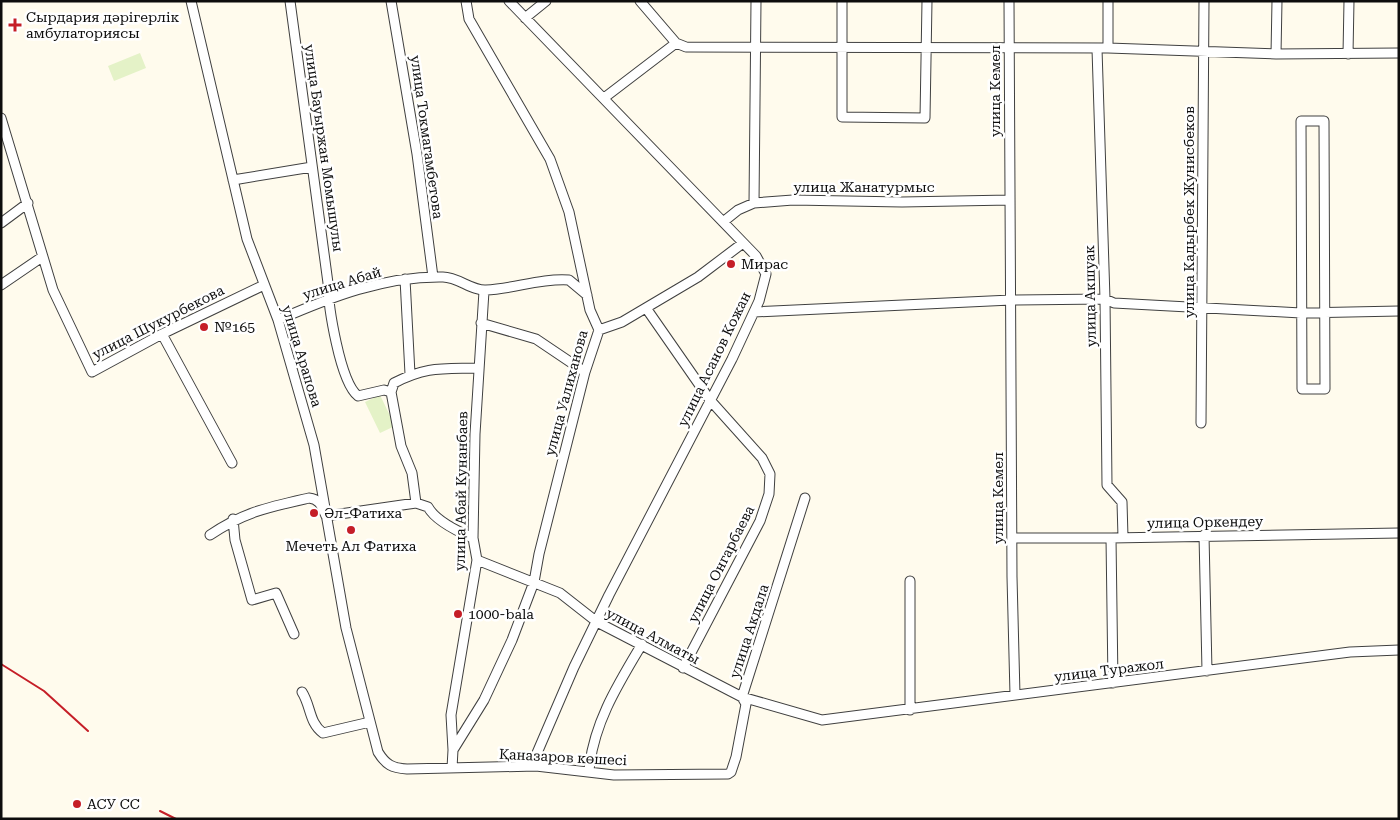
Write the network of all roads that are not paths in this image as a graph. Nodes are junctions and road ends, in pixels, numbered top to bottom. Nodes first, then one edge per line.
1 (191, 1) edge
2 (290, 1) edge
3 (391, 1) edge
4 (466, 1) edge
5 (509, 1) edge
6 (546, 1) edge
7 (640, 1) edge
8 (756, 1) edge
9 (842, 1) edge
10 (927, 1) edge
11 (1008, 1) edge
12 (1108, 1) edge
13 (1204, 1) edge
14 (1277, 1) edge
15 (1349, 1) edge
16 (525, 18) junction
17 (676, 43) junction
18 (756, 47) junction
19 (841, 48) junction
20 (927, 48) junction
21 (1009, 48) junction
22 (1108, 48) junction
23 (1097, 49) junction
24 (1203, 49) junction
25 (1399, 53) edge
26 (1276, 54) junction
27 (1348, 54) junction
28 (604, 98) junction
29 (1, 118) edge
30 (312, 167) junction
31 (232, 180) junction
32 (1010, 200) junction
33 (28, 203) junction
34 (754, 203) junction
35 (723, 222) junction
36 (1, 223) edge
37 (743, 243) junction
38 (42, 257) junction
39 (433, 277) junction
40 (406, 279) junction
41 (1, 285) edge
42 (264, 285) junction
43 (484, 291) junction
44 (587, 294) junction
45 (328, 298) junction
46 (1105, 299) junction
47 (1011, 300) junction
48 (646, 308) junction
49 (1203, 308) junction
50 (1399, 311) edge
51 (754, 312) junction
52 (1302, 313) junction
53 (1325, 314) junction
54 (278, 320) junction
55 (481, 322) junction
56 (599, 330) junction
57 (162, 334) junction
58 (478, 368) junction
59 (585, 372) junction
60 (410, 374) junction
61 (391, 392) junction
62 (710, 400) junction
63 (1202, 422) dead end
64 (232, 463) dead end
65 (805, 498) dead end
66 (416, 503) junction
67 (326, 516) junction
68 (233, 519) junction
69 (1399, 533) edge
70 (210, 535) dead end
71 (1204, 535) junction
72 (1123, 537) junction
73 (473, 538) junction
74 (1013, 538) junction
75 (1111, 538) junction
76 (477, 560) junction
77 (910, 581) dead end
78 (534, 582) junction
79 (597, 622) junction
80 (294, 634) dead end
81 (642, 644) junction
82 (1399, 650) edge
83 (683, 668) junction
84 (1207, 671) junction
85 (1113, 683) junction
86 (302, 692) dead end
87 (1015, 695) junction
88 (742, 697) junction
89 (910, 710) junction
90 (822, 720) joint
91 (370, 722) junction
92 (453, 750) junction
93 (536, 766) junction
94 (392, 768) joint
95 (452, 768) junction
96 (589, 772) junction
97 (731, 772) joint

1 - 31 street, улица Арапова
2 - 30 street, улица Бауыржан Момышулы
3 - 39 street, улица Токмагамбетова
4 - 44 street, улица Уалиханова
5 - 16 street, улица Асанов Кожан
6 - 16 street
7 - 17 street
8 - 18 street
9 - 19 street
10 - 20 street
11 - 21 street, улица Кемел
12 - 22 street
13 - 24 street, улица Кадырбек Жунисбеков
14 - 26 street
15 - 27 street
16 - 28 street, улица Асанов Кожан
17 - 18 street
17 - 28 street
18 - 19 street
18 - 34 street
19 - 20 street
19 - 20 street
20 - 21 street
21 - 23 street
21 - 32 street, улица Кемел
22 - 23 street
22 - 24 street
23 - 46 street, улица Акшуак
24 - 26 street
24 - 49 street, улица Кадырбек Жунисбеков
25 - 27 street
26 - 27 street
28 - 35 street, улица Асанов Кожан
29 - 33 street, улица Шукурбекова
30 - 31 street
30 - 45 street, улица Бауыржан Момышулы
31 - 42 street, улица Арапова
32 - 34 street, улица Жанатурмыс
32 - 47 street, улица Кемел
33 - 36 street
33 - 38 street, улица Шукурбекова
34 - 35 street, улица Жанатурмыс
35 - 37 street, улица Асанов Кожан
37 - 48 street
37 - 51 street, улица Асанов Кожан
38 - 41 street
38 - 57 street, улица Шукурбекова
39 - 40 street, улица Абай
39 - 43 street, улица Абай
40 - 45 street, улица Абай
40 - 60 street
42 - 54 street, улица Арапова
42 - 57 street, улица Шукурбекова
43 - 44 street
43 - 55 street, улица Абай Кунанбаев
44 - 56 street, улица Уалиханова
45 - 54 street, улица Абай
45 - 61 street, улица Бауыржан Момышулы
46 - 47 street
46 - 49 street
46 - 72 street, улица Акшуак
47 - 51 street
47 - 74 street, улица Кемел
48 - 56 street
48 - 62 street, улица Онгарбаева
49 - 52 street
49 - 63 street, улица Кадырбек Жунисбеков
50 - 53 street
51 - 62 street, улица Асанов Кожан
52 - 53 street
52 - 53 street
52 - 53 street
54 - 67 street, улица Арапова
55 - 58 street, улица Абай Кунанбаев
55 - 59 street
56 - 59 street, улица Уалиханова
57 - 64 street
58 - 60 street
58 - 73 street, улица Абай Кунанбаев
59 - 78 street, улица Уалиханова
60 - 61 street
61 - 66 street
62 - 79 street, улица Асанов Кожан
62 - 83 street, улица Онгарбаева
65 - 88 street, улица Акдала
66 - 67 street
66 - 73 street
67 - 68 street
67 - 91 street, улица Арапова
68 - 70 street
68 - 80 street
69 - 71 street, улица Оркендеу
71 - 72 street, улица Оркендеу
71 - 84 street
72 - 75 street, улица Оркендеу
73 - 76 street, улица Абай Кунанбаев
74 - 75 street, улица Оркендеу
74 - 87 street, улица Кемел
75 - 85 street
76 - 78 street, улица Алматы
76 - 92 street, улица Абай Кунанбаев
77 - 89 street
78 - 79 street, улица Алматы
78 - 92 street, улица Уалиханова
79 - 81 street, улица Алматы
79 - 93 street, улица Асанов Кожан
81 - 83 street, улица Алматы
81 - 96 street
82 - 84 street, улица Туражол
83 - 88 street, улица Алматы
84 - 85 street, улица Туражол
85 - 87 street, улица Туражол
86 - 91 street
87 - 89 street, улица Туражол
88 - 90 street, улица Алматы
88 - 97 street, улица Акдала
89 - 90 street, улица Туражол
91 - 94 street, улица Арапова
92 - 95 street, улица Уалиханова
93 - 95 street, Қаназаров көшесі
93 - 96 street, Қаназаров көшесі
94 - 95 street, Қаназаров көшесі
96 - 97 street, Қаназаров көшесі

